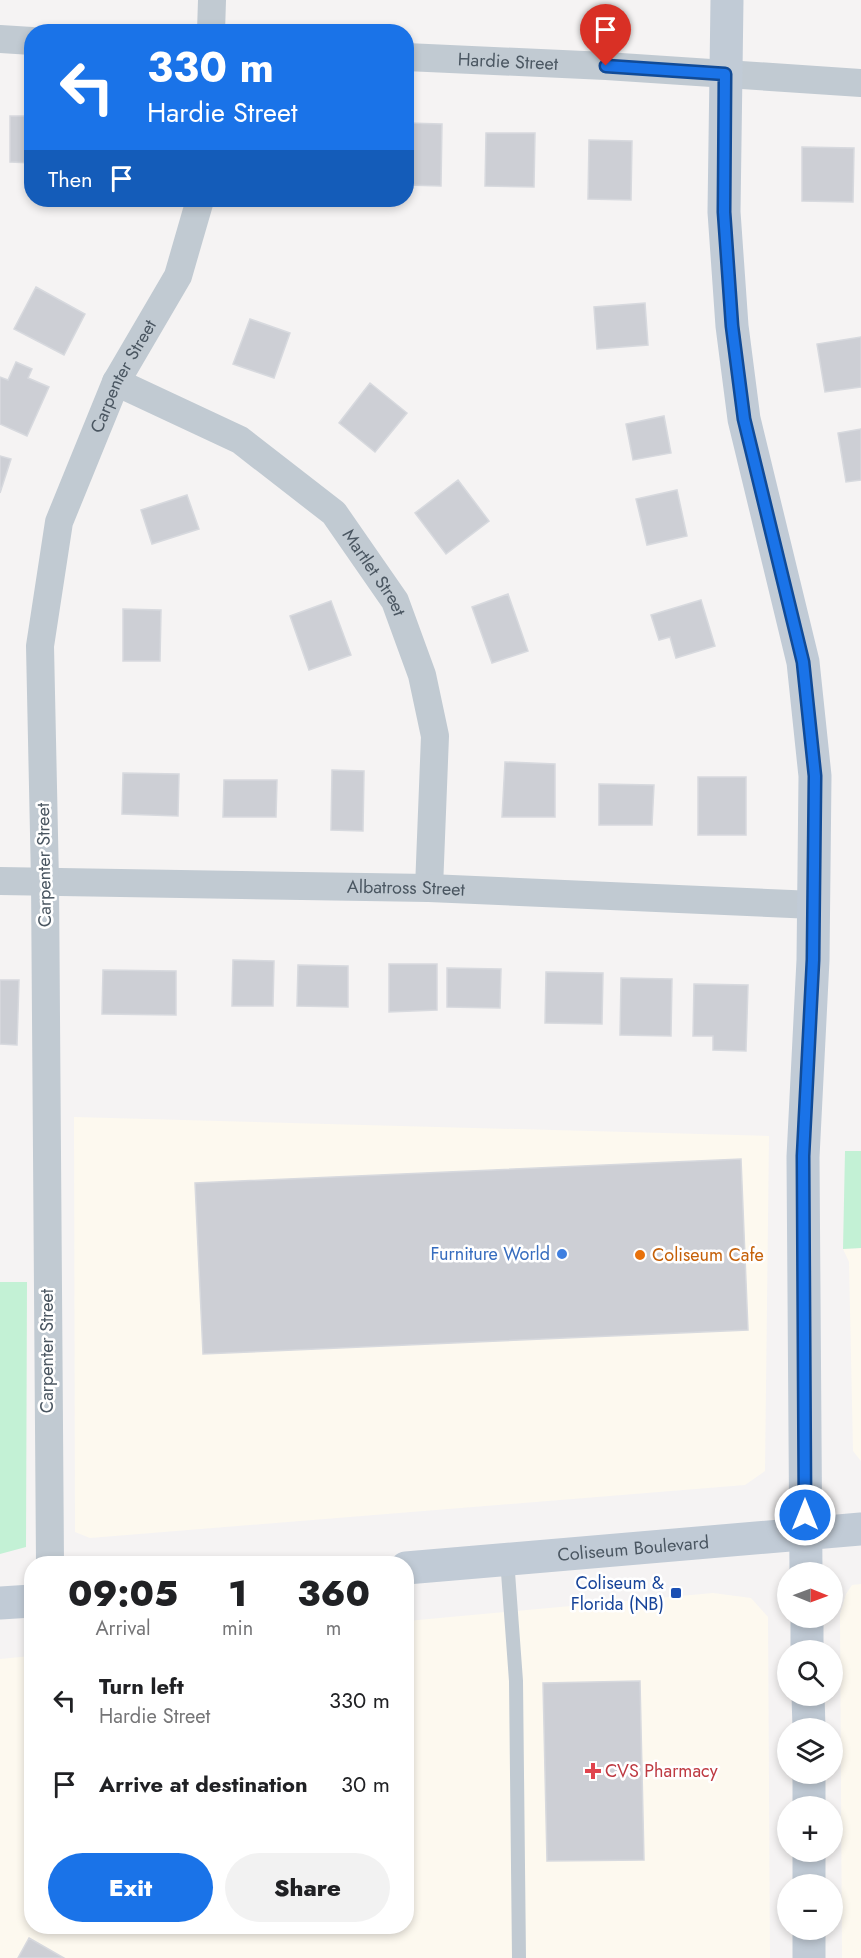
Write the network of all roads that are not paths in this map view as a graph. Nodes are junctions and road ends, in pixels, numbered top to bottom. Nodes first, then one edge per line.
1 (212, 0) edge
2 (727, 0) edge
3 (211, 24) edge
4 (0, 39) edge
5 (24, 40) edge
6 (414, 57) edge
7 (725, 74) junction
8 (861, 83) edge
9 (198, 207) edge
10 (116, 382) junction
11 (0, 881) edge
12 (45, 881) junction
13 (429, 888) junction
14 (814, 905) junction
15 (861, 1529) edge
16 (805, 1536) junction
17 (50, 1556) edge
18 (507, 1559) junction
19 (806, 1562) edge
20 (414, 1567) edge
21 (24, 1602) edge
22 (0, 1603) edge
23 (809, 1940) edge
24 (519, 1958) edge
25 (809, 1958) edge

1 - 3 street
2 - 7 main road
4 - 5 street
6 - 7 street, Hardie Street
7 - 8 street, Hardie Street
7 - 14 main road
9 - 10 street, Carpenter Street
10 - 12 street, Carpenter Street
10 - 13 street, Martlet Street
11 - 12 street, Albatross Street
12 - 13 street, Albatross Street
12 - 17 street, Carpenter Street
13 - 14 street, Albatross Street
14 - 16 main road
15 - 16 main road, Coliseum Boulevard
16 - 18 main road, Coliseum Boulevard
16 - 19 main road
18 - 20 main road, Coliseum Boulevard
18 - 24 lane
21 - 22 main road
23 - 25 main road

